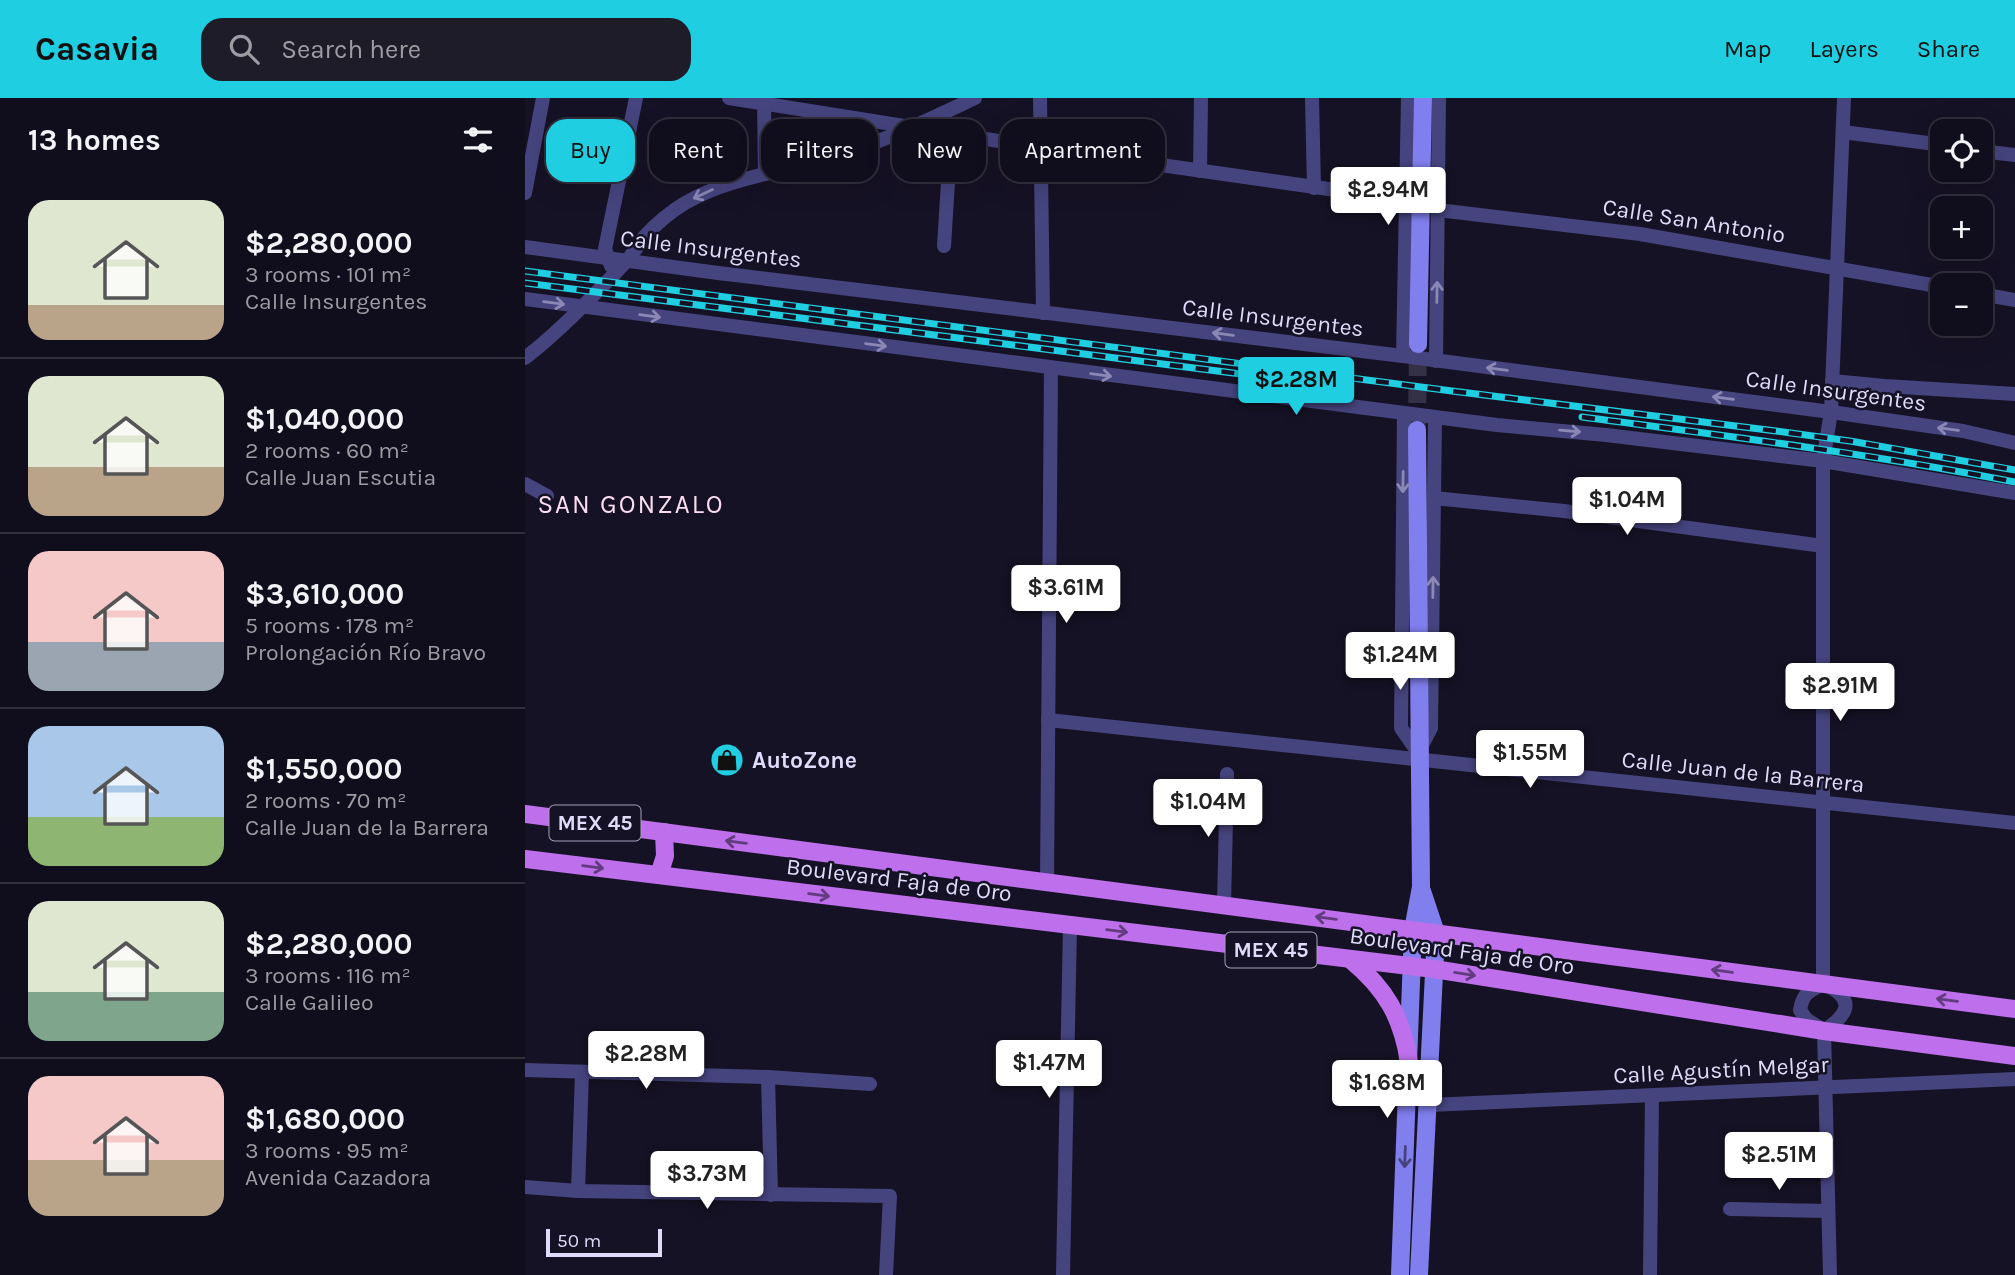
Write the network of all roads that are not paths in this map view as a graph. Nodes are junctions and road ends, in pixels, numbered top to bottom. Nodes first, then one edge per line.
1 (543, 98) edge
2 (636, 98) edge
3 (729, 98) edge
4 (975, 98) edge
5 (1040, 98) edge
6 (1201, 98) edge
7 (1312, 98) edge
8 (1408, 98) edge
9 (1423, 98) edge
10 (1439, 98) edge
11 (1844, 98) edge
12 (765, 101) edge
13 (765, 119) edge
14 (930, 119) edge
15 (1041, 119) edge
16 (892, 124) edge
17 (1843, 132) junction
18 (1930, 143) edge
19 (1993, 152) edge
20 (2015, 155) edge
21 (1165, 166) edge
22 (1200, 171) junction
23 (761, 175) edge
24 (948, 182) edge
25 (1042, 182) edge
26 (1314, 188) junction
27 (525, 193) edge
28 (1406, 200) junction
29 (1438, 210) junction
30 (944, 246) dead end
31 (525, 247) edge
32 (607, 254) junction
33 (626, 261) junction
34 (1837, 267) junction
35 (613, 274) junction
36 (1930, 284) edge
37 (1993, 296) edge
38 (525, 299) edge
39 (2015, 300) edge
40 (582, 307) junction
41 (1043, 313) junction
42 (1418, 344) tunnel mouth
43 (1403, 356) junction
44 (525, 358) edge
45 (1436, 360) junction
46 (1051, 368) junction
47 (1832, 382) junction
48 (2015, 394) edge
49 (1831, 412) junction
50 (1404, 413) junction
51 (1435, 418) junction
52 (1417, 430) tunnel mouth
53 (2015, 443) edge
54 (1823, 461) junction
55 (525, 484) edge
56 (2015, 493) edge
57 (547, 496) dead end
58 (1434, 498) junction
59 (1823, 547) junction
60 (1048, 720) junction
61 (1419, 755) junction
62 (1227, 774) dead end
63 (1823, 803) junction
64 (525, 814) edge
65 (2015, 823) edge
66 (664, 832) junction
67 (525, 859) edge
68 (659, 875) junction
69 (1047, 882) junction
70 (1421, 887) junction
71 (1224, 905) junction
72 (1070, 926) junction
73 (1413, 930) junction
74 (1436, 933) junction
75 (1351, 960) junction
76 (1412, 966) junction
77 (1434, 969) junction
78 (1823, 984) junction
79 (2015, 1009) edge
80 (1824, 1031) junction
81 (2015, 1056) edge
82 (1409, 1062) junction
83 (525, 1070) edge
84 (582, 1072) junction
85 (768, 1077) junction
86 (2015, 1080) edge
87 (870, 1084) dead end
88 (1826, 1088) junction
89 (1652, 1096) junction
90 (1429, 1105) junction
91 (525, 1187) edge
92 (578, 1191) junction
93 (771, 1195) junction
94 (1730, 1209) dead end
95 (1828, 1210) junction
96 (886, 1275) edge
97 (1063, 1275) edge
98 (1400, 1275) edge
99 (1419, 1275) edge
100 (1650, 1275) edge
101 (1830, 1275) edge

1 - 27 street
2 - 32 street
3 - 12 street
4 - 14 street
5 - 15 street
6 - 22 street
7 - 26 street
8 - 28 street
9 - 42 street
10 - 29 street
11 - 17 street
12 - 13 street
12 - 16 street
17 - 18 street
17 - 34 street
19 - 20 street
21 - 22 street
22 - 26 street
23 -> 33 street
24 - 30 street
25 - 41 street
26 - 28 street
28 - 43 street
29 - 34 street, Calle San Antonio
45 -> 29 street
31 - 32 street, Calle Insurgentes
32 - 33 street, Calle Insurgentes
32 - 35 street
33 - 35 street
33 - 41 street, Calle Insurgentes
34 - 36 street, Calle San Antonio
34 - 47 street
35 - 40 street
37 - 39 street
38 -> 40 street
40 - 44 street
40 -> 46 street
43 -> 41 street, Calle Insurgentes
43 - 45 street, Calle Insurgentes
49 -> 45 street, Calle Insurgentes
46 -> 50 street
46 - 60 street
47 - 48 street
47 - 49 street
53 -> 49 street, Calle Insurgentes
49 - 54 street
50 - 51 street
50 -> 61 street
51 -> 54 street
51 - 58 street
52 - 61 street
54 - 56 street
54 - 59 street
55 - 57 street
58 - 59 street
61 -> 58 street
59 - 63 street
60 - 61 street, Calle Juan de la Barrera
60 - 69 street
61 - 63 street, Calle Juan de la Barrera
61 - 70 street
62 - 71 street
63 - 65 street, Calle Juan de la Barrera
63 - 78 street
64 - 66 main road, Boulevard Faja de Oro / MEX 45
66 - 68 main road
69 -> 66 main road, Boulevard Faja de Oro / MEX 45
67 -> 68 main road, Boulevard Faja de Oro / MEX 45
68 -> 72 main road, Boulevard Faja de Oro / MEX 45
69 - 71 main road, Boulevard Faja de Oro / MEX 45
70 - 73 street
70 - 74 street
73 -> 71 main road, Boulevard Faja de Oro / MEX 45
72 -> 75 main road, Boulevard Faja de Oro / MEX 45
72 - 97 street
73 - 74 main road, Boulevard Faja de Oro / MEX 45
73 - 76 street
74 - 77 street
78 -> 74 main road, Boulevard Faja de Oro / MEX 45
75 - 76 main road, Boulevard Faja de Oro / MEX 45
75 - 82 main road
76 - 77 main road, Boulevard Faja de Oro / MEX 45
76 - 82 street
77 -> 80 main road, Boulevard Faja de Oro / MEX 45
77 - 90 street
79 -> 78 main road, Boulevard Faja de Oro / MEX 45
78 - 80 street
78 - 80 street
80 - 81 main road, Boulevard Faja de Oro / MEX 45
80 - 88 street
82 -> 98 street
83 - 84 street
84 - 85 street
84 - 92 street
85 - 87 street
85 - 93 street
86 - 88 street, Calle Agustín Melgar
88 - 89 street, Calle Agustín Melgar
88 - 95 street
89 - 90 street, Calle Agustín Melgar
89 - 100 street
90 - 99 street
91 - 92 street
92 - 93 street
93 - 96 street
94 - 95 street
95 - 101 street

